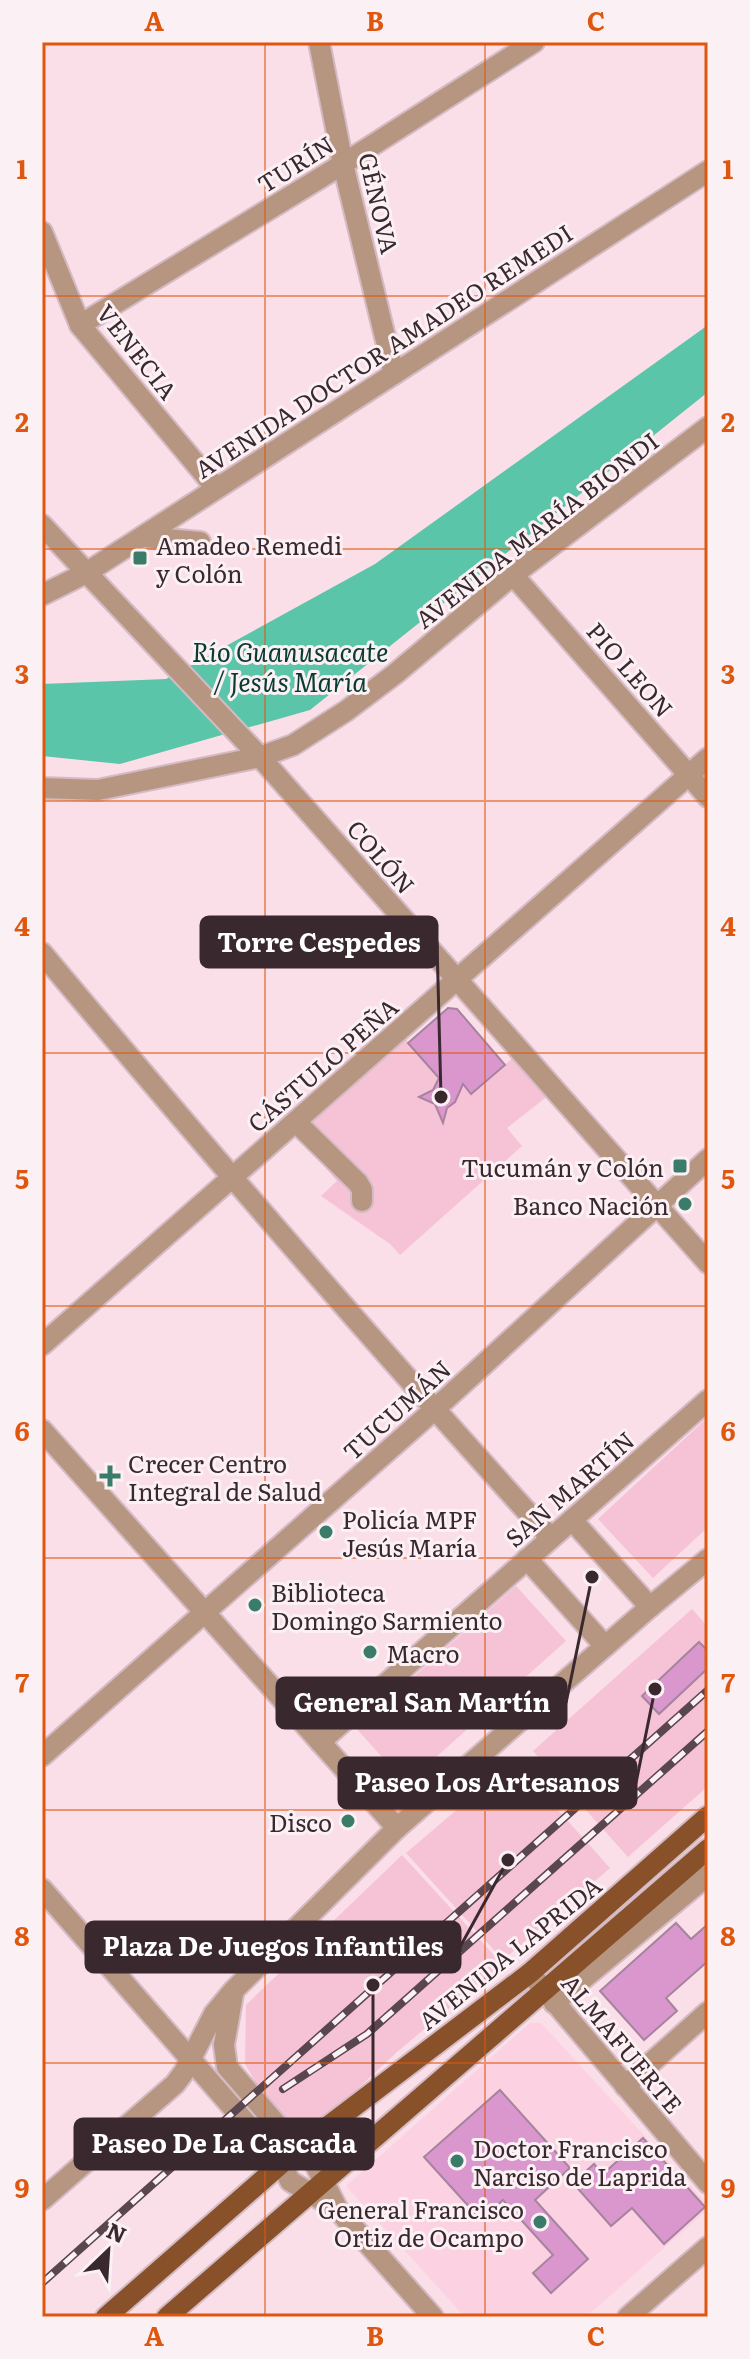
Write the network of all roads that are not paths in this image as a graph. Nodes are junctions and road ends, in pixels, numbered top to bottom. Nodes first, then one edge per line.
1 (319, 42) edge
2 (534, 42) edge
3 (343, 164) junction
4 (708, 171) edge
5 (42, 232) edge
6 (80, 325) junction
7 (394, 374) junction
8 (708, 427) edge
9 (216, 488) junction
10 (42, 525) edge
11 (143, 537) junction
12 (200, 542) dead end
13 (86, 573) junction
14 (513, 575) junction
15 (42, 595) edge
16 (260, 757) junction
17 (708, 758) edge
18 (689, 776) junction
19 (42, 788) edge
20 (708, 797) edge
21 (42, 953) edge
22 (456, 980) junction
23 (296, 1122) junction
24 (708, 1159) edge
25 (231, 1178) junction
26 (362, 1201) dead end
27 (655, 1205) junction
28 (708, 1263) edge
29 (42, 1345) edge
30 (708, 1400) edge
31 (434, 1410) junction
32 (42, 1430) edge
33 (572, 1520) junction
34 (551, 1538) junction
35 (527, 1559) junction
36 (708, 1559) edge
37 (650, 1607) junction
38 (205, 1612) junction
39 (605, 1646) junction
40 (320, 1742) junction
41 (42, 1756) edge
42 (708, 1816) edge
43 (397, 1828) junction
44 (708, 1849) edge
45 (708, 1875) edge
46 (42, 1889) edge
47 (530, 1973) junction
48 (234, 1990) junction
49 (549, 1996) junction
50 (708, 2012) edge
51 (192, 2058) junction
52 (625, 2086) junction
53 (298, 2149) junction
54 (281, 2163) junction
55 (708, 2183) edge
56 (316, 2187) junction
57 (42, 2200) edge
58 (708, 2247) edge
59 (106, 2317) edge
60 (167, 2317) edge
61 (433, 2317) edge
62 (628, 2317) edge

1 - 3 street, GÉNOVA
2 - 3 street, TURÍN
3 - 6 street, TURÍN
3 - 7 street, GÉNOVA
4 - 7 street, AVENIDA DOCTOR AMADEO REMEDI
5 - 6 street, VENECIA
6 - 9 street, VENECIA
7 - 9 street, AVENIDA DOCTOR AMADEO REMEDI
8 - 14 street, AVENIDA MARÍA BIONDI
9 - 11 street, AVENIDA DOCTOR AMADEO REMEDI
10 - 13 street, COLÓN
11 - 12 street
11 - 13 street, AVENIDA DOCTOR AMADEO REMEDI
13 - 15 street, AVENIDA DOCTOR AMADEO REMEDI
13 - 16 street, COLÓN
14 - 16 street, AVENIDA MARÍA BIONDI
14 - 18 street, PIO LEON
16 - 19 street, AVENIDA MARÍA BIONDI
16 - 22 street, COLÓN
17 - 18 street, CÁSTULO PEÑA
18 - 20 street, PIO LEON
18 - 22 street, CÁSTULO PEÑA
21 - 25 street
22 - 23 street, CÁSTULO PEÑA
22 - 27 street, COLÓN
23 - 25 street, CÁSTULO PEÑA
23 - 26 street
24 - 27 street, TUCUMÁN
25 - 29 street, CÁSTULO PEÑA
25 - 31 street
27 - 28 street, COLÓN
27 - 31 street, TUCUMÁN
30 - 33 street, SAN MARTÍN
31 - 34 street
31 - 38 street, TUCUMÁN
32 - 38 street
33 - 34 street, SAN MARTÍN
33 - 37 street
34 - 35 street, SAN MARTÍN
35 - 39 street
35 - 40 street, SAN MARTÍN
36 - 37 street
37 - 39 street
38 - 40 street
38 - 41 street, TUCUMÁN
39 - 43 street
40 - 43 street
42 - 47 main road, AVENIDA LAPRIDA
43 - 48 street
44 - 49 main road, AVENIDA LAPRIDA
45 - 49 street
46 - 51 street
47 - 49 street, ALMAFUERTE
47 - 53 main road, AVENIDA LAPRIDA
48 - 51 street
48 - 53 street
49 - 52 street, ALMAFUERTE
49 - 56 main road, AVENIDA LAPRIDA
50 - 52 street
51 - 54 street
51 - 57 street
52 - 55 street, ALMAFUERTE
53 - 54 main road, AVENIDA LAPRIDA
53 - 56 street
54 - 56 street
54 - 59 main road, AVENIDA LAPRIDA
56 - 60 main road, AVENIDA LAPRIDA
56 - 61 street
58 - 62 street

